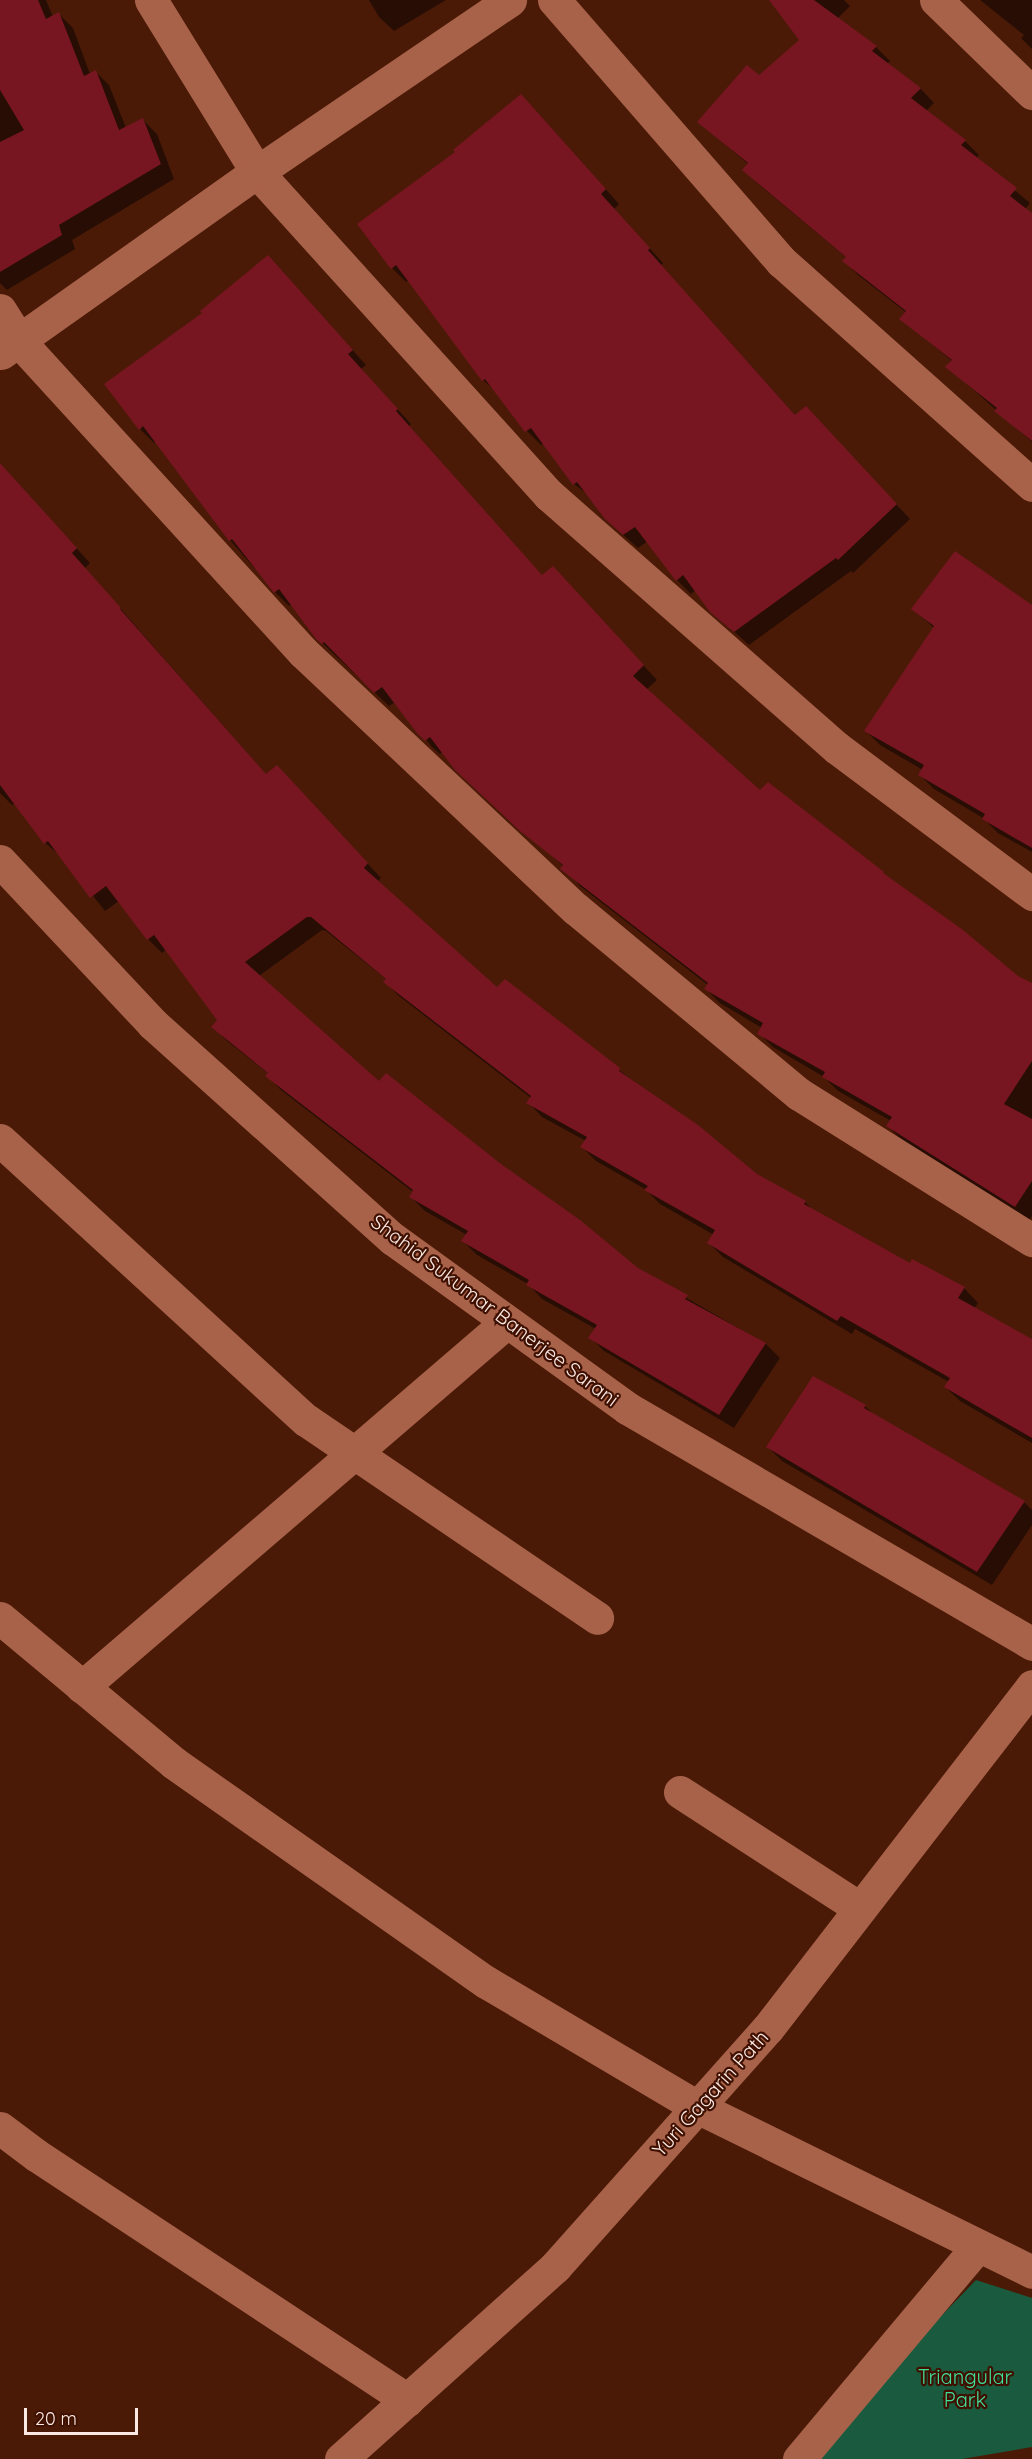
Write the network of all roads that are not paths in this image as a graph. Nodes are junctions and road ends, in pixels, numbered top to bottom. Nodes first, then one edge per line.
1 (151, 0) edge
2 (510, 0) edge
3 (554, 0) edge
4 (936, 0) edge
5 (1032, 93) edge
6 (257, 172) junction
7 (0, 310) edge
8 (9, 348) edge
9 (1032, 485) edge
10 (0, 861) edge
11 (1032, 894) edge
12 (0, 1140) edge
13 (1032, 1240) edge
14 (507, 1322) junction
15 (354, 1453) junction
16 (0, 1618) edge
17 (597, 1618) dead end
18 (1032, 1644) edge
19 (1032, 1686) edge
20 (82, 1687) junction
21 (681, 1792) dead end
22 (859, 1908) junction
23 (697, 2107) junction
24 (0, 2128) edge
25 (978, 2246) junction
26 (1032, 2272) edge
27 (408, 2400) junction
28 (341, 2459) edge
29 (799, 2459) edge

1 - 6 street
2 - 6 street
3 - 9 street
4 - 5 street
6 - 8 street
6 - 11 street
7 - 8 street
8 - 13 street
10 - 14 street, Shahid Sukumar Banerjee Sarani
12 - 15 street
14 - 15 street
14 - 18 street, Shahid Sukumar Banerjee Sarani
15 - 17 street
15 - 20 street
16 - 20 street
19 - 22 street, Yuri Gagarin Path
20 - 23 street
21 - 22 street
22 - 23 street, Yuri Gagarin Path
23 - 25 street
23 - 27 street, Yuri Gagarin Path
24 - 27 street
25 - 26 street
25 - 29 street
27 - 28 street, Yuri Gagarin Path

